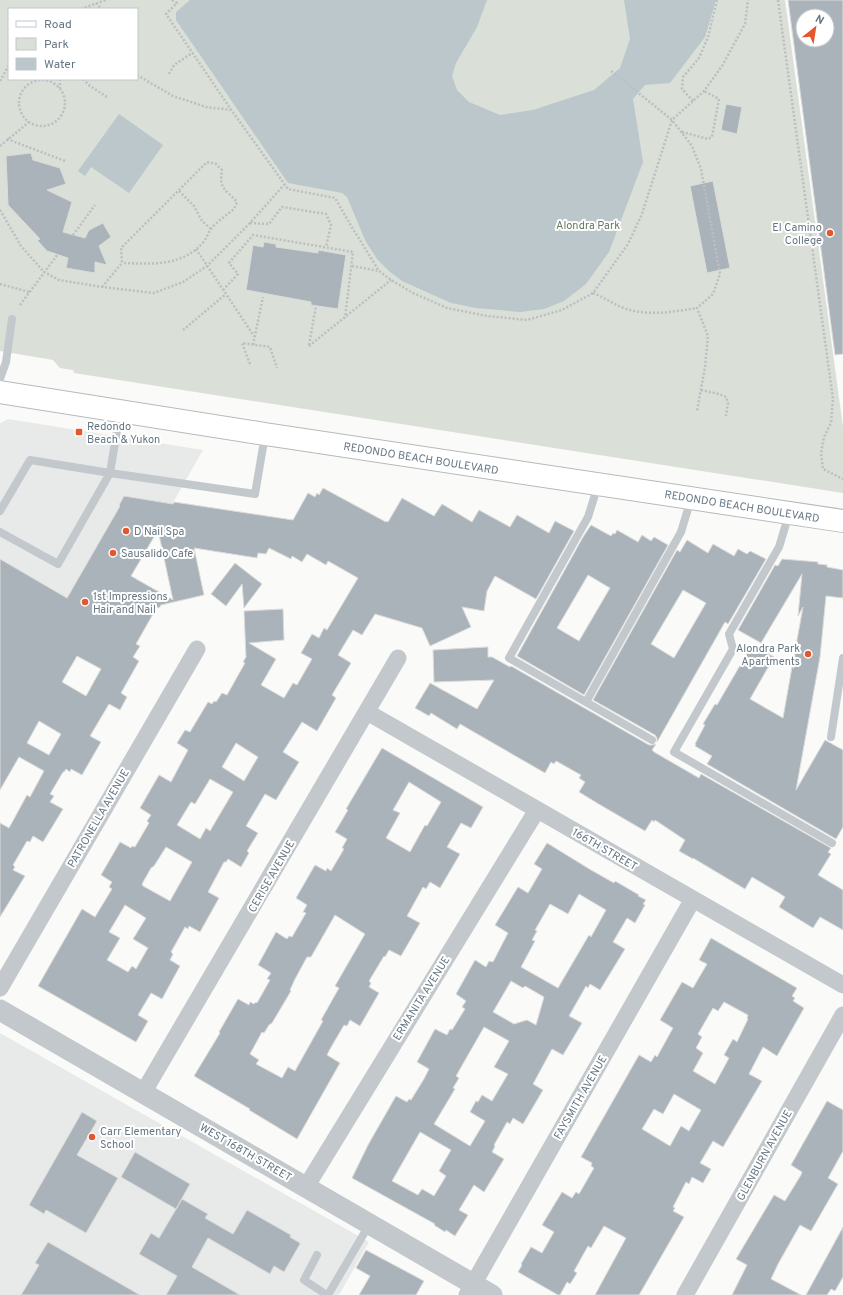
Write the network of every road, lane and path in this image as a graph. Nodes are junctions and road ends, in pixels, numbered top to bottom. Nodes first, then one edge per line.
1 (106, 0) edge
2 (172, 0) edge
3 (717, 0) edge
4 (748, 0) edge
5 (778, 0) edge
6 (178, 1) edge
7 (96, 3) junction
8 (84, 8) edge
9 (100, 8) edge
10 (192, 53) junction
11 (8, 67) edge
12 (611, 71) dead end
13 (169, 74) dead end
14 (138, 76) edge
15 (60, 80) edge
16 (85, 80) edge
17 (0, 81) edge
18 (60, 88) junction
19 (704, 91) junction
20 (107, 97) dead end
21 (693, 101) junction
22 (232, 111) junction
23 (672, 120) junction
24 (29, 122) junction
25 (681, 132) junction
26 (7, 139) junction
27 (0, 146) edge
28 (65, 161) dead end
29 (284, 185) junction
30 (179, 191) junction
31 (95, 205) dead end
32 (0, 210) edge
33 (250, 223) junction
34 (211, 229) junction
35 (73, 235) dead end
36 (326, 247) junction
37 (196, 249) junction
38 (58, 254) dead end
39 (122, 263) junction
40 (207, 266) junction
41 (352, 266) junction
42 (379, 271) junction
43 (44, 272) junction
44 (391, 280) junction
45 (0, 284) edge
46 (102, 287) junction
47 (223, 290) junction
48 (30, 292) junction
49 (594, 293) junction
50 (226, 294) junction
51 (263, 297) dead end
52 (20, 305) dead end
53 (316, 306) dead end
54 (697, 308) junction
55 (344, 318) junction
56 (12, 319) dead end
57 (183, 330) dead end
58 (254, 336) junction
59 (253, 345) junction
60 (250, 364) dead end
61 (277, 368) dead end
62 (0, 379) edge
63 (701, 390) junction
64 (0, 392) edge
65 (120, 411) junction
66 (697, 411) dead end
67 (726, 416) dead end
68 (265, 434) junction
69 (110, 472) junction
70 (843, 479) edge
71 (598, 484) junction
72 (691, 498) junction
73 (0, 511) edge
74 (789, 513) junction
75 (843, 521) edge
76 (0, 532) edge
77 (197, 649) dead end
78 (398, 658) dead end
79 (843, 658) edge
80 (586, 702) junction
81 (367, 712) junction
82 (831, 737) dead end
83 (652, 740) dead end
84 (537, 810) junction
85 (832, 843) dead end
86 (693, 899) junction
87 (843, 985) edge
88 (0, 988) edge
89 (0, 1010) edge
90 (843, 1015) edge
91 (143, 1093) junction
92 (306, 1187) junction
93 (370, 1224) junction
94 (318, 1255) dead end
95 (470, 1289) edge
96 (328, 1295) edge
97 (492, 1295) edge
98 (685, 1295) edge

1 - 7 path
2 - 6 path
3 - 21 path
4 - 19 path
5 - 70 path
6 - 10 path
7 - 8 path
7 - 9 path
10 - 13 path
10 - 22 path
11 - 17 path
12 - 23 path
14 - 22 path
15 - 18 path
16 - 20 path
18 - 24 path
18 - 24 path
19 - 21 path
19 - 25 path
21 - 23 path
22 - 29 path
23 - 25 path
23 - 49 path
24 - 26 path
25 - 54 path
26 - 27 path
26 - 28 path
29 - 33 path
29 - 42 path
30 - 34 path
30 - 34 path
30 - 39 path
31 - 35 path
32 - 43 path
33 - 36 path
33 - 40 path
34 - 37 path
36 - 41 path
36 - 47 path
37 - 39 path
37 - 40 path
38 - 43 path
39 - 46 path
40 - 46 path
40 - 47 path
41 - 42 path
41 - 55 path
42 - 44 path
43 - 46 path
43 - 48 path
44 - 49 path
44 - 55 path
45 - 48 path
47 - 50 path
48 - 52 path
49 - 54 path
50 - 57 path
50 - 58 path
51 - 58 path
53 - 55 path
54 - 63 path
56 - 62 lane
58 - 59 path
59 - 60 path
59 - 61 path
63 - 66 path
63 - 67 path
64 - 65 main road, REDONDO BEACH BOULEVARD
65 - 68 main road, REDONDO BEACH BOULEVARD
65 - 69 lane
68 - 69 lane
68 - 71 main road, REDONDO BEACH BOULEVARD
69 - 73 lane
69 - 76 lane
71 - 72 main road, REDONDO BEACH BOULEVARD
71 - 80 lane
72 - 74 main road, REDONDO BEACH BOULEVARD
72 - 80 lane
74 - 75 main road, REDONDO BEACH BOULEVARD
74 - 85 lane
77 - 88 street, PATRONELLA AVENUE
78 - 81 street, CERISE AVENUE
79 - 82 lane
80 - 83 lane
81 - 84 street, 166TH STREET
81 - 91 street, CERISE AVENUE
84 - 86 street, 166TH STREET
84 - 92 street, ERMANITA AVENUE
86 - 87 street, 166TH STREET
86 - 95 street, FAYSMITH AVENUE
89 - 91 street, WEST 168TH STREET
90 - 98 street, GLENBURN AVENUE
91 - 92 street, WEST 168TH STREET
92 - 93 street, WEST 168TH STREET
93 - 95 street, WEST 168TH STREET
93 - 96 lane
94 - 96 lane
95 - 97 street, WEST 168TH STREET

